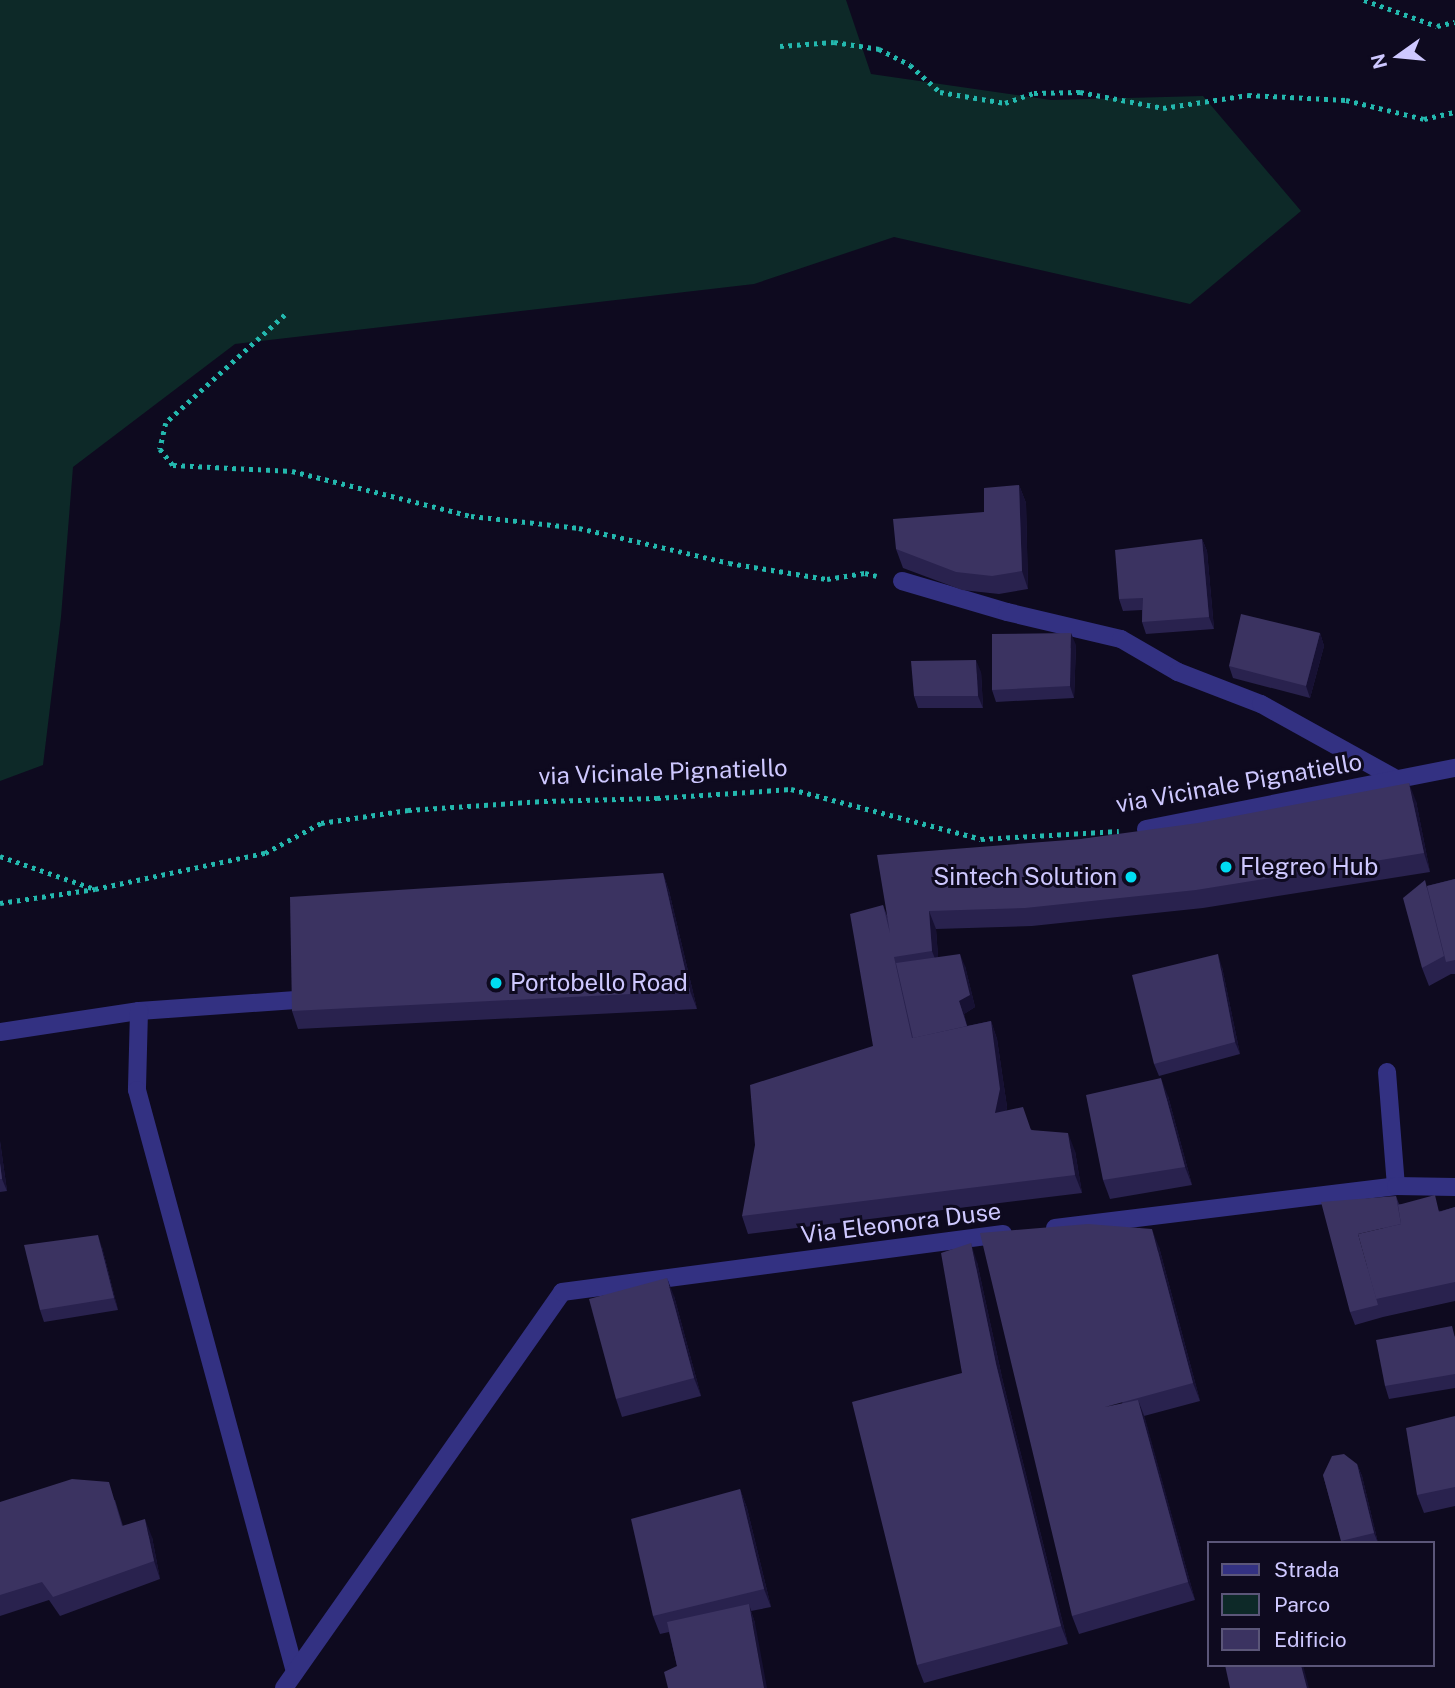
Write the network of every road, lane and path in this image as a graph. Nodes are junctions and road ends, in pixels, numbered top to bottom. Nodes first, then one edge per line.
1 (1364, 0) edge
2 (1455, 22) edge
3 (780, 46) dead end
4 (1455, 112) edge
5 (285, 315) dead end
6 (902, 582) joint
7 (1455, 768) edge
8 (1398, 780) junction
9 (1146, 829) joint
10 (0, 856) edge
11 (94, 889) junction
12 (0, 903) edge
13 (296, 1000) edge
14 (139, 1011) junction
15 (0, 1032) edge
16 (1387, 1072) dead end
17 (1396, 1186) junction
18 (1455, 1187) edge
19 (1042, 1229) edge
20 (1014, 1233) edge
21 (295, 1672) junction
22 (284, 1688) edge

1 - 2 path
3 - 4 path
5 - 6 path
6 - 8 street
7 - 8 street, via Vicinale Pignatiello
8 - 9 street, via Vicinale Pignatiello
9 - 11 path, via Vicinale Pignatiello
10 - 11 path
11 - 12 path, via Vicinale Pignatiello
13 - 14 street
14 - 15 street
14 - 21 street
16 - 17 street
17 - 18 street
17 - 19 street
20 - 21 street, Via Eleonora Duse
21 - 22 street

